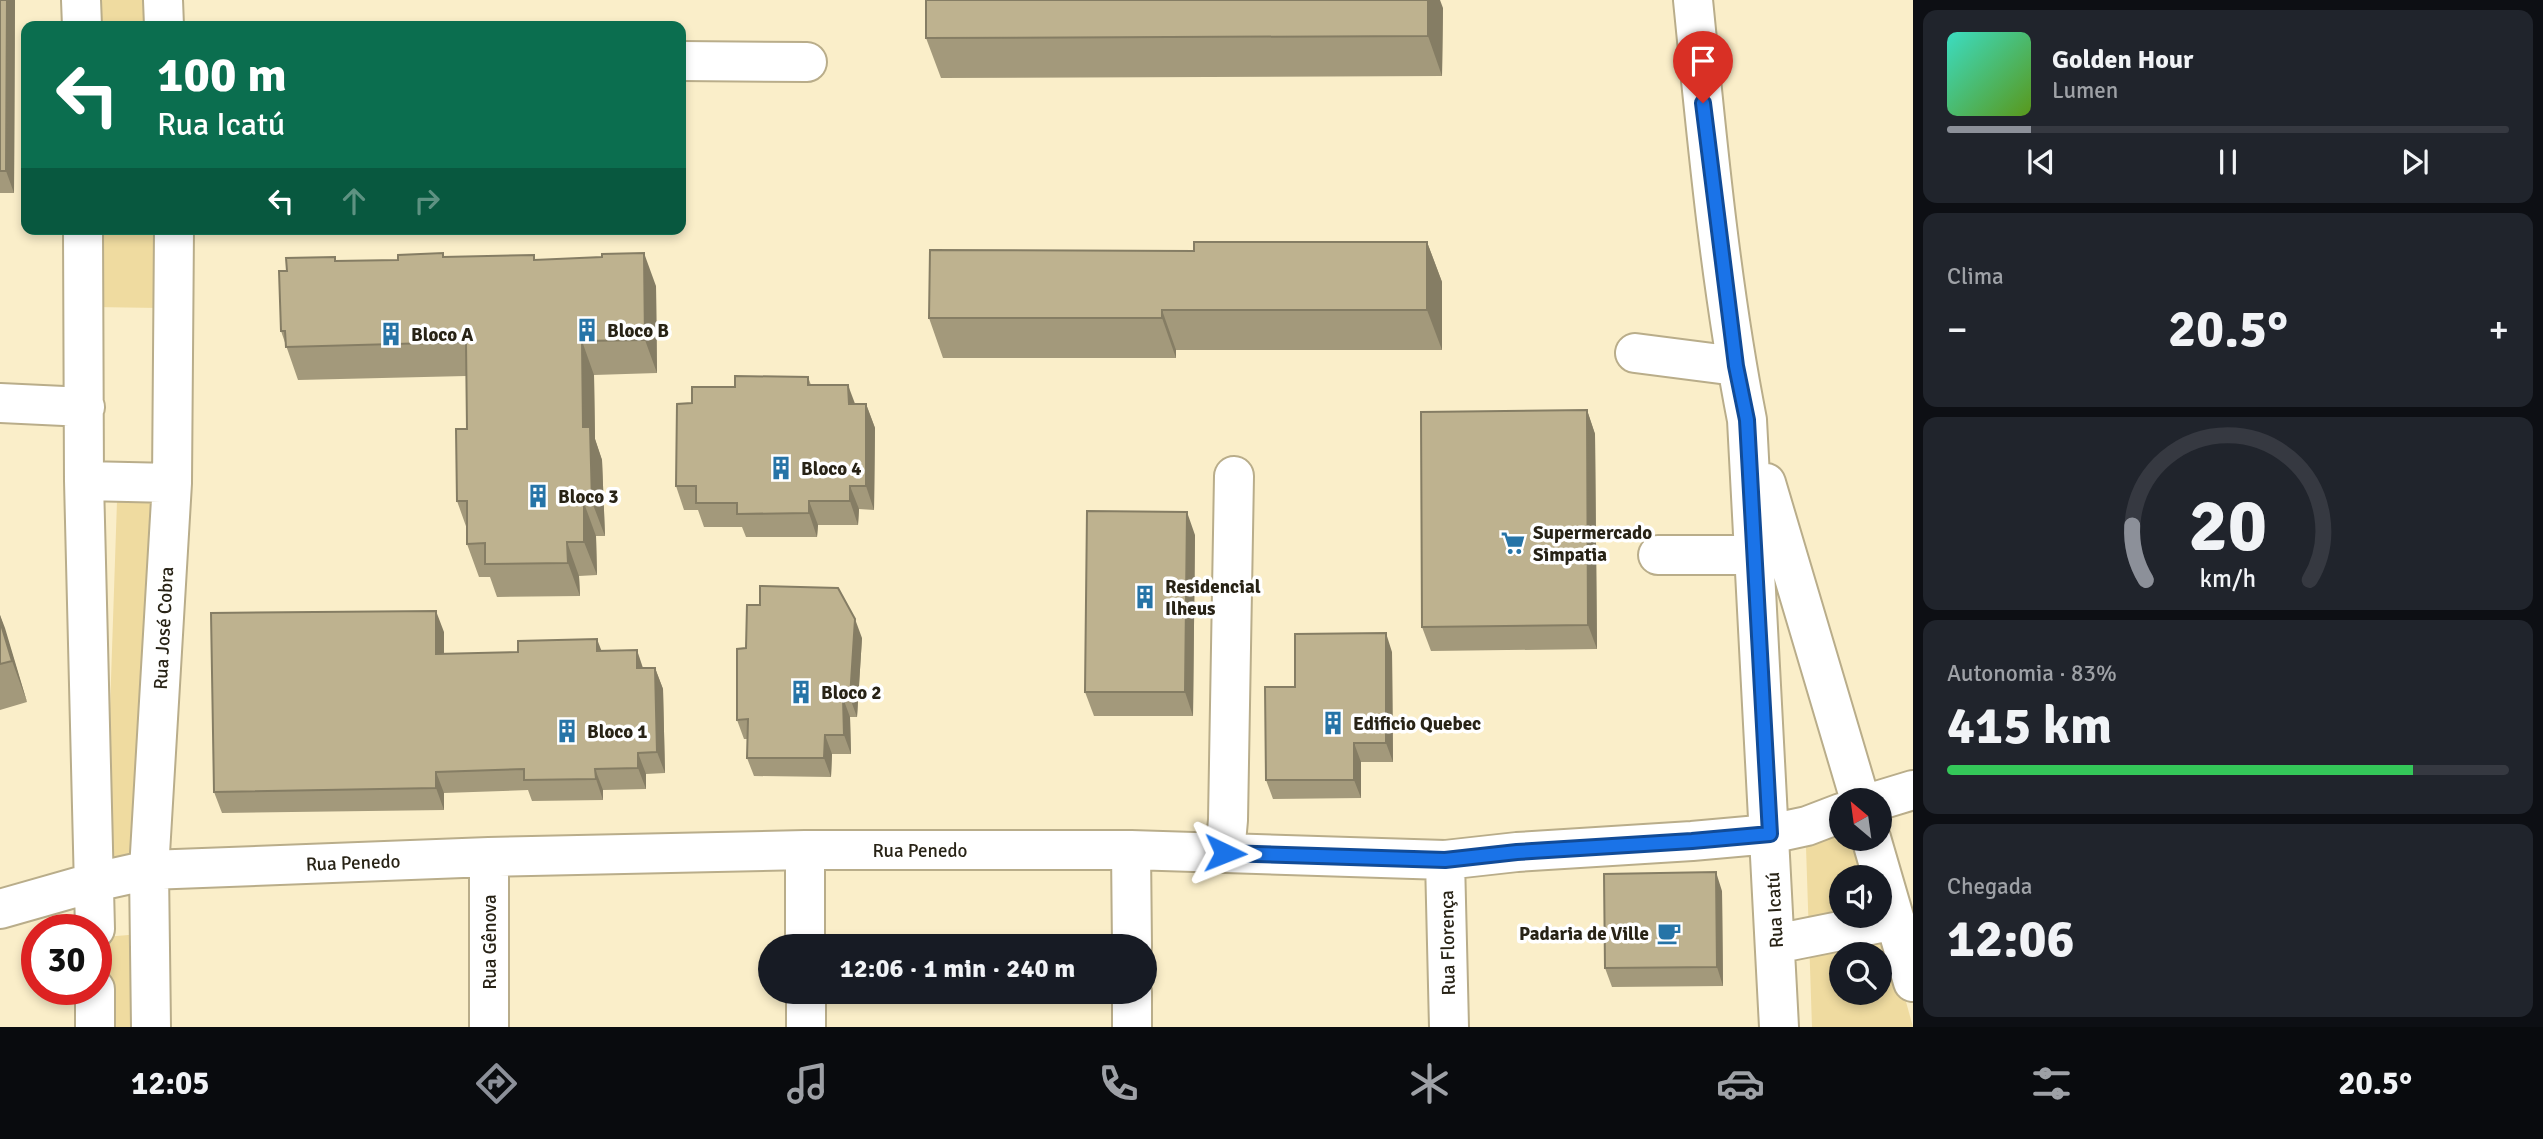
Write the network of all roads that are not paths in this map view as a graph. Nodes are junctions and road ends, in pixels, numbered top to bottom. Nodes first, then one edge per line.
1 (81, 0) edge
2 (163, 0) edge
3 (1693, 0) edge
4 (82, 21) edge
5 (163, 21) edge
6 (686, 61) edge
7 (807, 62) dead end
8 (83, 235) edge
9 (174, 235) edge
10 (1635, 353) dead end
11 (1736, 366) junction
12 (0, 404) edge
13 (85, 407) junction
14 (1747, 420) junction
15 (1234, 476) dead end
16 (84, 481) junction
17 (172, 483) junction
18 (1658, 555) dead end
19 (1755, 555) junction
20 (1856, 788) edge
21 (1913, 790) edge
22 (1892, 796) edge
23 (1829, 818) edge
24 (1770, 834) junction
25 (805, 850) junction
26 (1131, 850) junction
27 (1875, 851) edge
28 (1225, 853) junction
29 (489, 857) junction
30 (1445, 860) junction
31 (149, 870) junction
32 (95, 882) junction
33 (0, 909) edge
34 (95, 914) edge
35 (1895, 920) junction
36 (805, 934) edge
37 (1132, 934) edge
38 (1775, 944) junction
39 (1913, 982) edge
40 (806, 1004) edge
41 (1132, 1004) edge
42 (95, 1005) edge
43 (95, 1027) edge
44 (151, 1027) edge
45 (489, 1027) edge
46 (806, 1027) edge
47 (1132, 1027) edge
48 (1448, 1027) edge
49 (1779, 1027) edge

1 - 4 street
2 - 5 street
3 - 11 street, Rua Icatú
6 - 7 street
8 - 13 street
9 - 17 street, Rua José Cobra
10 - 11 street
11 - 14 street, Rua Icatú
12 - 13 street
13 - 16 street
14 - 19 street, Rua Icatú
14 - 20 street
15 - 28 street
16 - 17 street
16 - 32 street
17 - 31 street, Rua José Cobra
18 - 19 street
19 - 24 street, Rua Icatú
21 - 22 street
23 - 24 street, Rua Penedo
24 - 30 street, Rua Penedo
24 - 38 street, Rua Icatú
25 - 26 street, Rua Penedo
25 - 29 street, Rua Penedo
25 - 36 street
26 - 28 street, Rua Penedo
26 - 37 street
27 - 35 street
28 - 30 street, Rua Penedo
29 - 31 street, Rua Penedo
29 - 45 street, Rua Gênova
30 - 48 street, Rua Florença
31 - 32 street, Rua Penedo
31 - 44 street, Rua José Cobra
32 - 33 street, Rua Penedo
32 - 34 street
35 - 38 street
35 - 39 street
38 - 49 street, Rua Icatú
40 - 46 street
41 - 47 street
42 - 43 street

